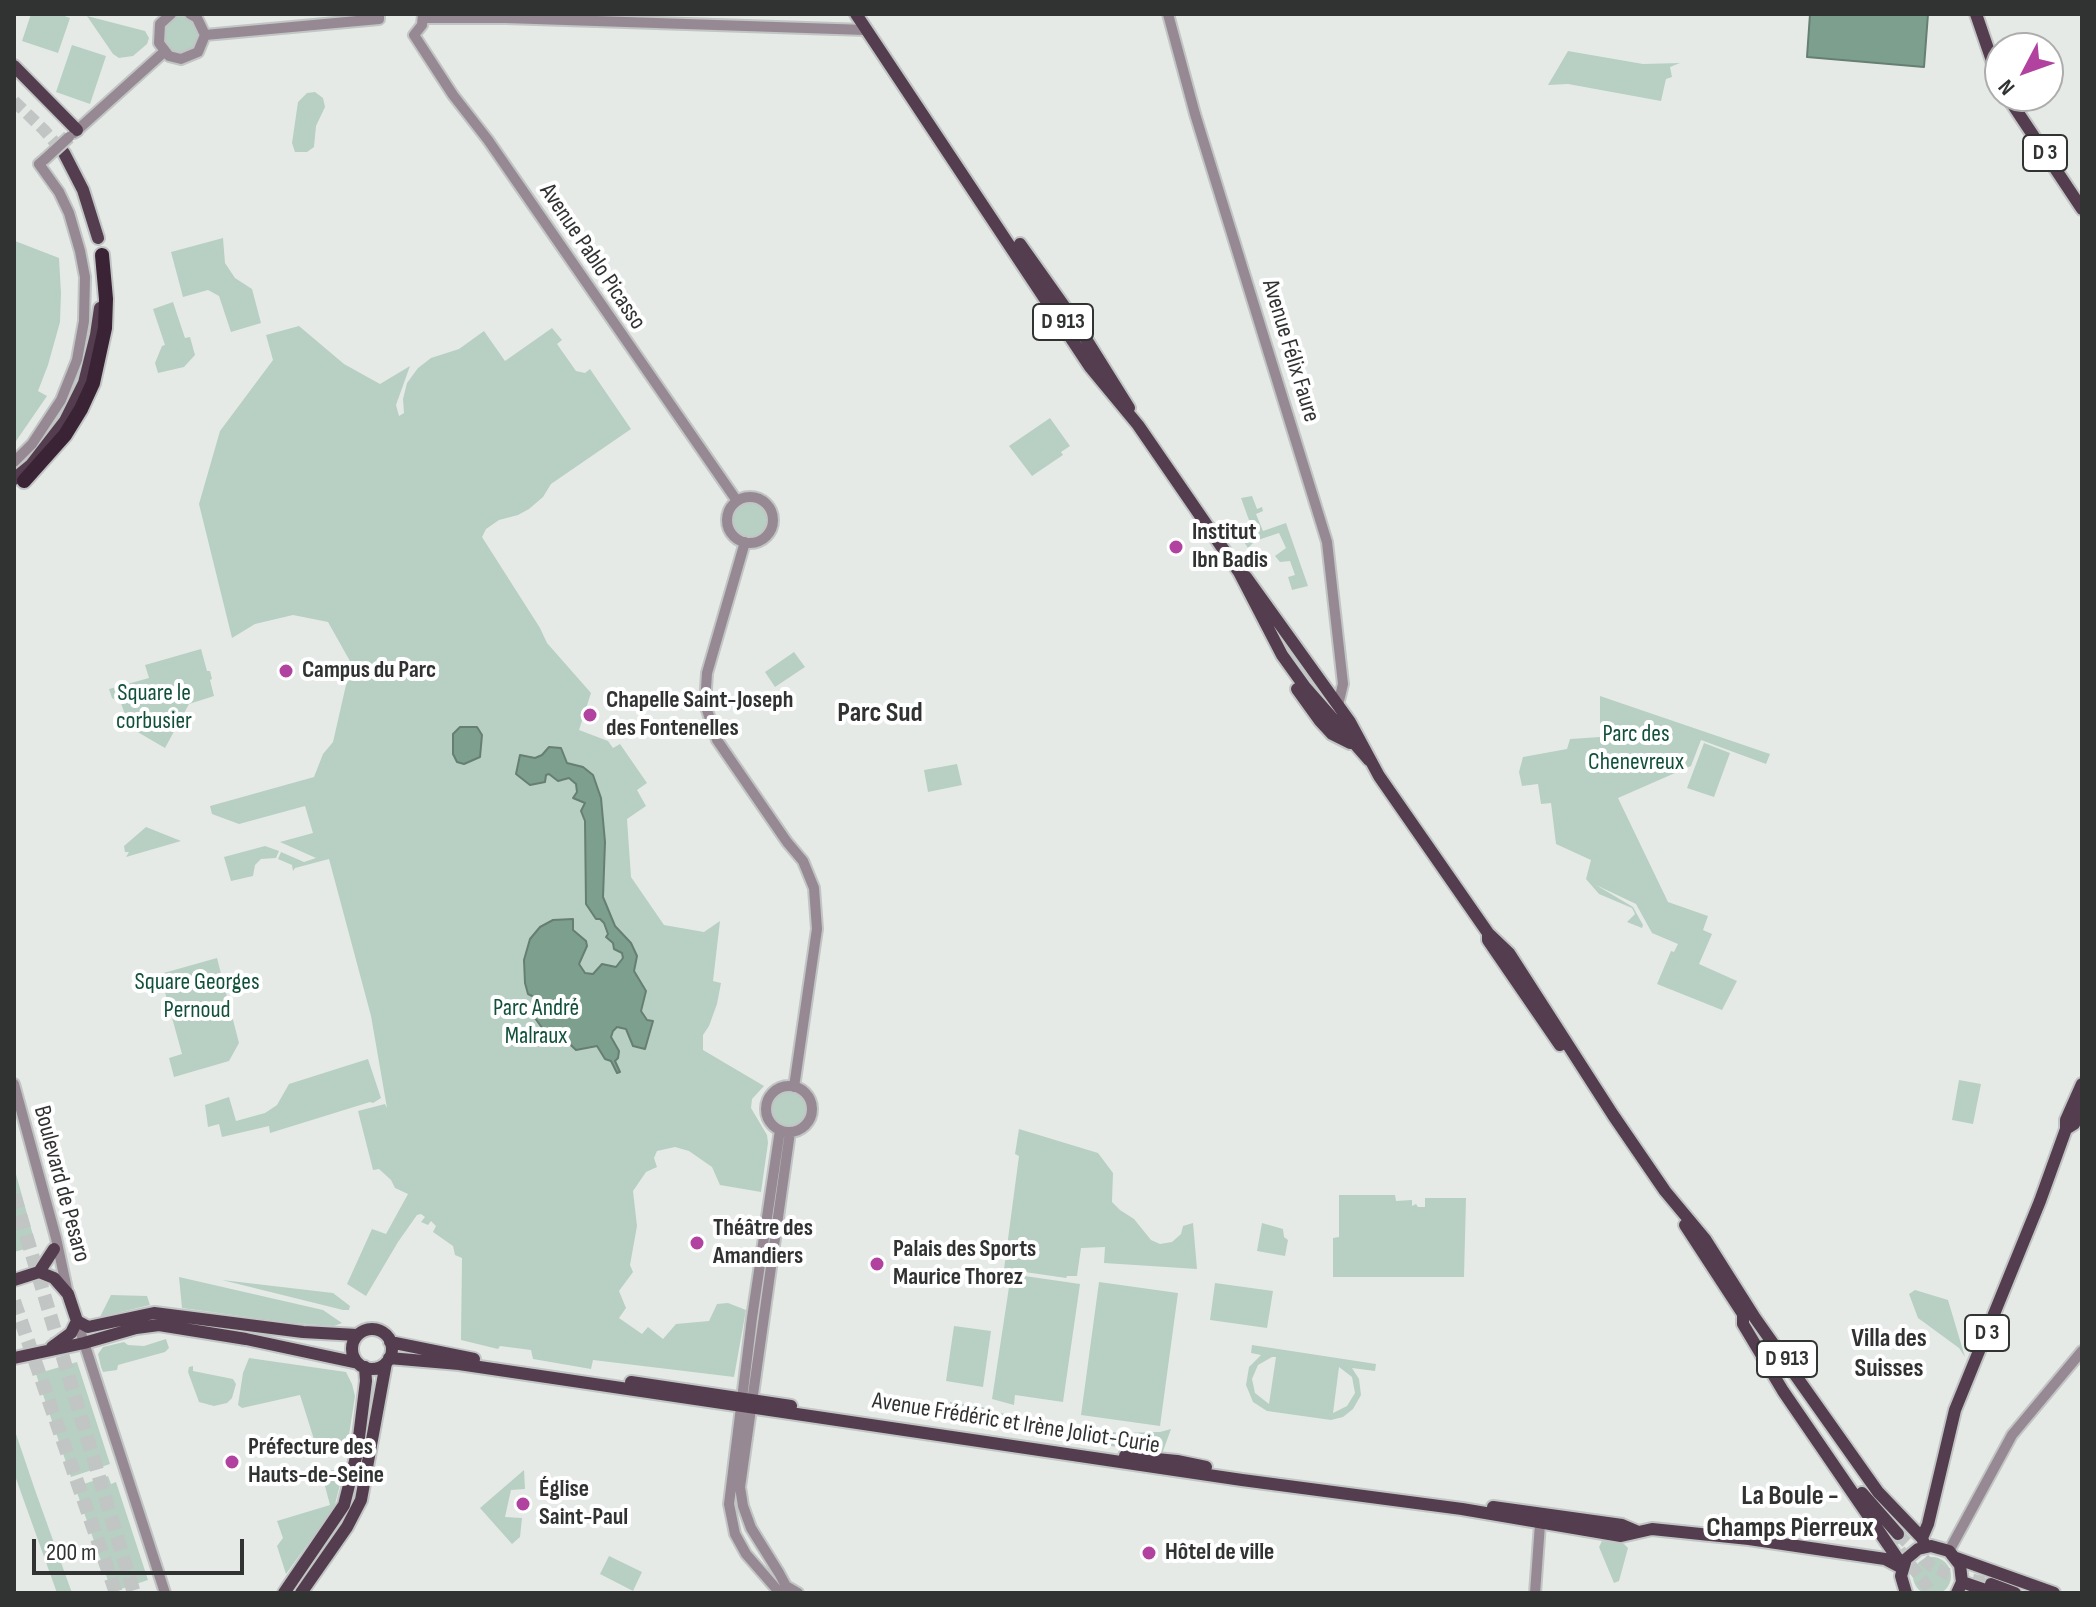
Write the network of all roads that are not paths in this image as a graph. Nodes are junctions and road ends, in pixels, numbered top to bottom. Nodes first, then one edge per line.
1 (171, 14) edge
2 (190, 14) edge
3 (1168, 14) edge
4 (1976, 14) edge
5 (424, 16) edge
6 (379, 17) edge
7 (861, 22) edge
8 (205, 35) junction
9 (1984, 37) edge
10 (164, 52) junction
11 (14, 66) edge
12 (2018, 112) edge
13 (73, 133) junction
14 (64, 153) tunnel mouth
15 (2082, 209) edge
16 (98, 238) dead end
17 (100, 255) dead end
18 (14, 462) edge
19 (19, 480) edge
20 (737, 501) junction
21 (745, 542) junction
22 (1239, 572) junction
23 (1258, 612) junction
24 (1330, 714) junction
25 (1369, 760) junction
26 (14, 1084) edge
27 (2082, 1084) edge
28 (794, 1087) junction
29 (2082, 1106) edge
30 (2066, 1129) junction
31 (785, 1131) junction
32 (54, 1249) dead end
33 (39, 1272) junction
34 (14, 1280) edge
35 (68, 1294) junction
36 (1749, 1316) junction
37 (77, 1321) junction
38 (182, 1322) junction
39 (357, 1335) junction
40 (390, 1342) junction
41 (84, 1343) junction
42 (46, 1350) junction
43 (2082, 1351) edge
44 (14, 1358) edge
45 (388, 1360) junction
46 (361, 1365) junction
47 (1781, 1376) junction
48 (1783, 1391) junction
49 (746, 1403) junction
50 (357, 1446) junction
51 (371, 1450) junction
52 (361, 1465) junction
53 (1540, 1524) junction
54 (1636, 1531) junction
55 (1924, 1542) junction
56 (746, 1554) junction
57 (1952, 1554) junction
58 (768, 1556) junction
59 (1902, 1567) junction
60 (757, 1569) junction
61 (1993, 1585) edge
62 (1960, 1588) edge
63 (784, 1591) edge
64 (165, 1593) edge
65 (284, 1593) edge
66 (301, 1593) edge
67 (798, 1593) edge
68 (1535, 1593) edge
69 (1906, 1593) edge
70 (2015, 1593) edge
71 (2031, 1593) edge
72 (2054, 1593) edge

1 - 10 street
2 - 8 street
3 - 24 street, Avenue Félix Faure
4 - 9 main road
5 - 7 street
5 - 20 street, Avenue Pablo Picasso
6 - 8 street
7 - 22 main road, D 913
8 - 10 street
10 - 13 street
11 - 13 main road
12 - 15 main road, D 3
13 - 18 street, bridge
14 - 16 main road
17 - 19 highway
20 - 21 street
20 - 21 street
21 - 28 street
22 - 23 main road, D 913
22 - 24 main road, D 913
23 - 24 main road, D 913
23 - 24 main road, D 913
24 - 25 main road, D 913
24 - 25 main road, D 913
25 - 36 main road, D 913
26 - 35 street, Boulevard de Pesaro
27 - 30 main road, D 3
28 - 31 street
28 - 31 street
29 - 30 main road, D 3
30 - 55 main road, D 3
31 - 49 street
32 - 33 main road
33 - 34 main road
33 - 35 main road
35 - 37 main road
36 - 47 main road, D 913
36 - 47 main road, D 913
36 - 48 main road, D 913
36 - 55 main road, D 913
37 - 38 main road
37 - 41 street
37 - 42 main road
38 - 39 main road
38 - 41 main road
38 - 46 main road
39 - 40 main road
39 - 46 main road
40 - 45 main road
40 - 49 main road, Avenue Frédéric et Irène Joliot-Curie
41 - 42 main road
41 - 64 street
42 - 44 main road
43 - 57 street
45 - 46 main road
45 - 49 main road, Avenue Frédéric et Irène Joliot-Curie
45 - 51 main road
46 - 50 main road
47 - 48 main road
48 - 59 main road, D 913
49 - 53 main road, Avenue Frédéric et Irène Joliot-Curie
49 - 54 main road, Avenue Frédéric et Irène Joliot-Curie
49 - 56 street
49 - 58 street
50 - 51 main road
50 - 52 main road
51 - 52 main road
52 - 65 main road
52 - 66 main road
53 - 54 main road, Avenue Frédéric et Irène Joliot-Curie
53 - 68 street
54 - 59 main road, Avenue Frédéric et Irène Joliot-Curie
55 - 57 main road
55 - 59 main road
56 - 58 street
56 - 60 street
57 - 62 main road
57 - 72 main road
58 - 60 street
58 - 63 street
59 - 69 main road
60 - 63 street
61 - 62 main road
61 - 70 main road
61 - 71 main road
63 - 67 street

